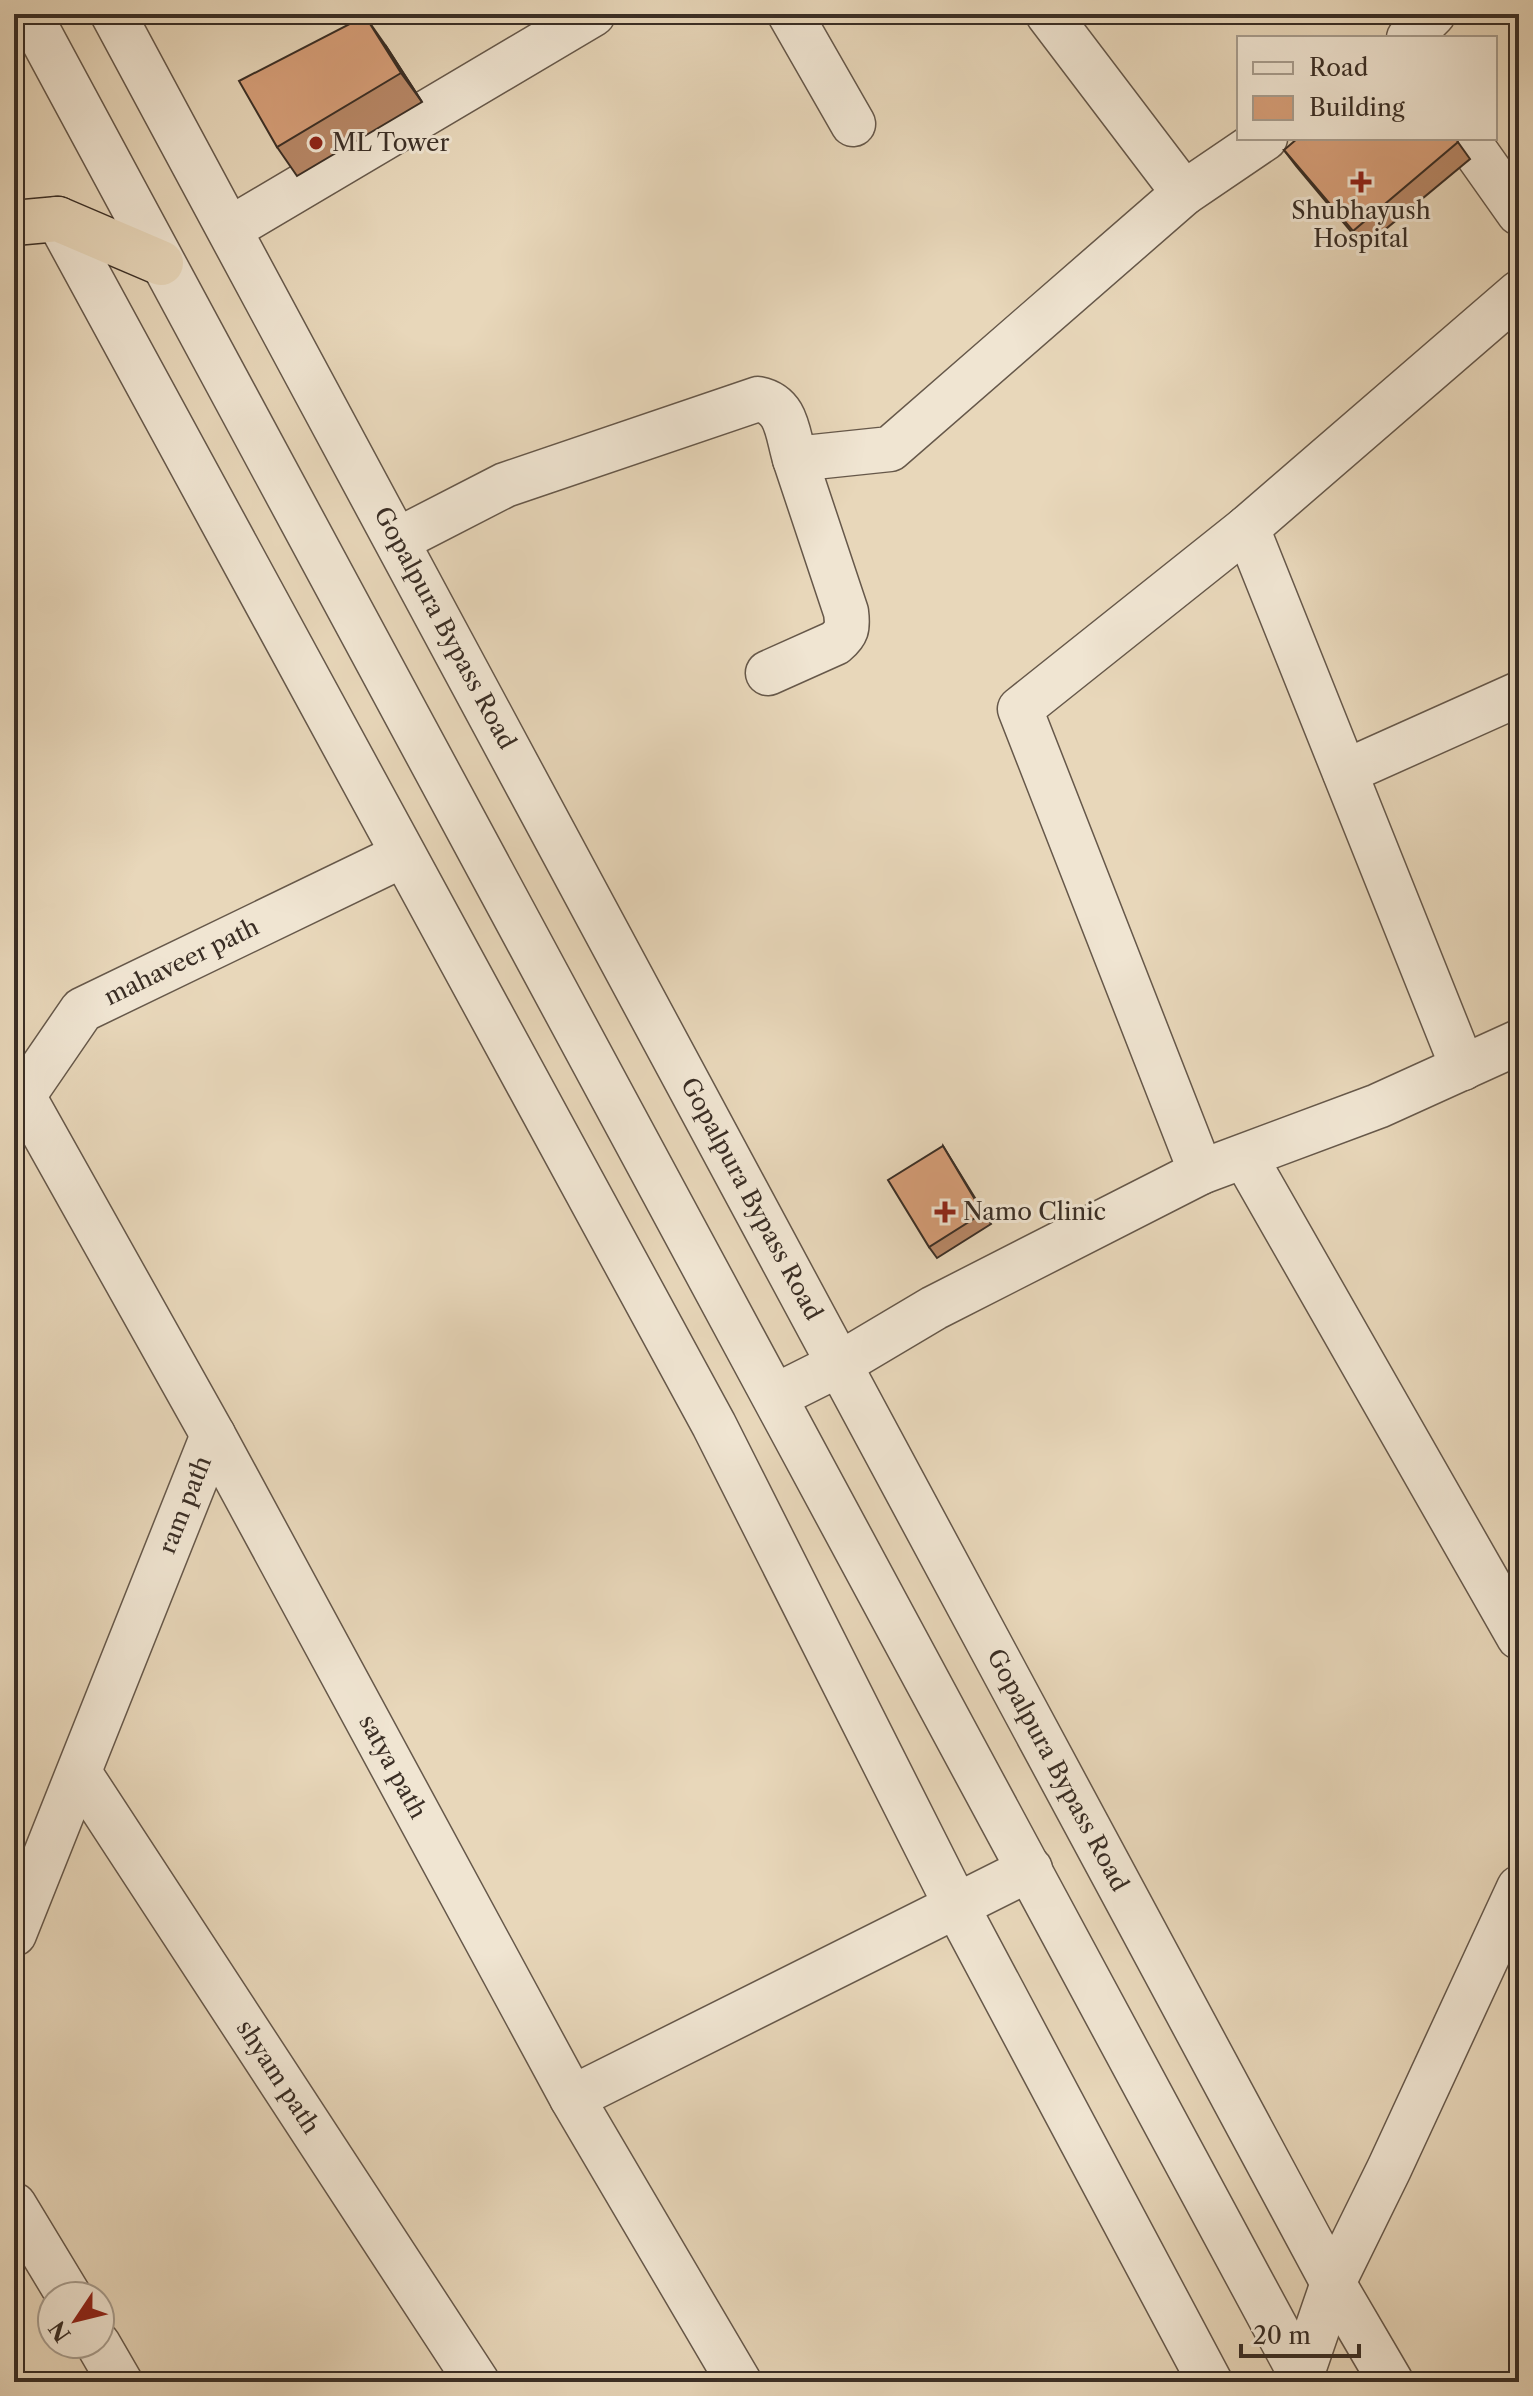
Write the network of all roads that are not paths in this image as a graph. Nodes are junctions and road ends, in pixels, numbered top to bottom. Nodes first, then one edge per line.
1 (29, 14) edge
2 (113, 14) edge
3 (593, 14) edge
4 (790, 14) edge
5 (1048, 14) edge
6 (1433, 14) edge
7 (1411, 36) edge
8 (853, 124) dead end
9 (1262, 140) edge
10 (1467, 140) edge
11 (1184, 193) junction
12 (1519, 213) edge
13 (58, 219) junction
14 (14, 223) edge
15 (230, 229) junction
16 (161, 263) junction
17 (1519, 293) edge
18 (795, 459) junction
19 (1247, 528) junction
20 (398, 540) junction
21 (768, 673) dead end
22 (1519, 694) edge
23 (1345, 772) junction
24 (403, 855) junction
25 (1500, 1055) edge
26 (19, 1111) edge
27 (1245, 1157) junction
28 (1201, 1172) junction
29 (838, 1365) junction
30 (776, 1396) junction
31 (213, 1435) junction
32 (1519, 1637) edge
33 (80, 1774) junction
34 (1030, 1869) junction
35 (1519, 1888) edge
36 (956, 1905) junction
37 (14, 1934) edge
38 (572, 2098) junction
39 (14, 2205) edge
40 (59, 2280) edge
41 (1333, 2283) junction
42 (107, 2360) edge
43 (1302, 2380) edge
44 (120, 2382) edge
45 (477, 2382) edge
46 (739, 2382) edge
47 (1210, 2382) edge
48 (1391, 2382) edge

1 - 16 street
2 - 15 street, Gopalpura Bypass Road
3 - 15 street
4 - 8 street
5 - 11 street
6 - 7 street
9 - 11 street
10 - 12 street
11 - 18 street
13 - 14 highway
13 - 16 highway
13 - 24 street
15 - 20 street, Gopalpura Bypass Road
16 - 30 street
17 - 19 street
18 - 20 street
18 - 21 street
19 - 23 street
19 - 28 street
20 - 29 street, Gopalpura Bypass Road
22 - 23 street
23 - 25 street
24 - 26 street, mahaveer path
24 - 36 street
25 - 27 street
26 - 31 street, ram path
27 - 28 street
27 - 32 street
28 - 29 street
29 - 30 street
29 - 41 street, Gopalpura Bypass Road
30 - 34 street
31 - 33 street, ram path
31 - 38 street, satya path
33 - 37 street, ram path
33 - 45 street, shyam path
34 - 36 street
34 - 43 street
35 - 41 street
36 - 38 street
36 - 47 street
38 - 46 street, satya path
39 - 40 street
41 - 43 street
41 - 48 street, Gopalpura Bypass Road
42 - 44 street

